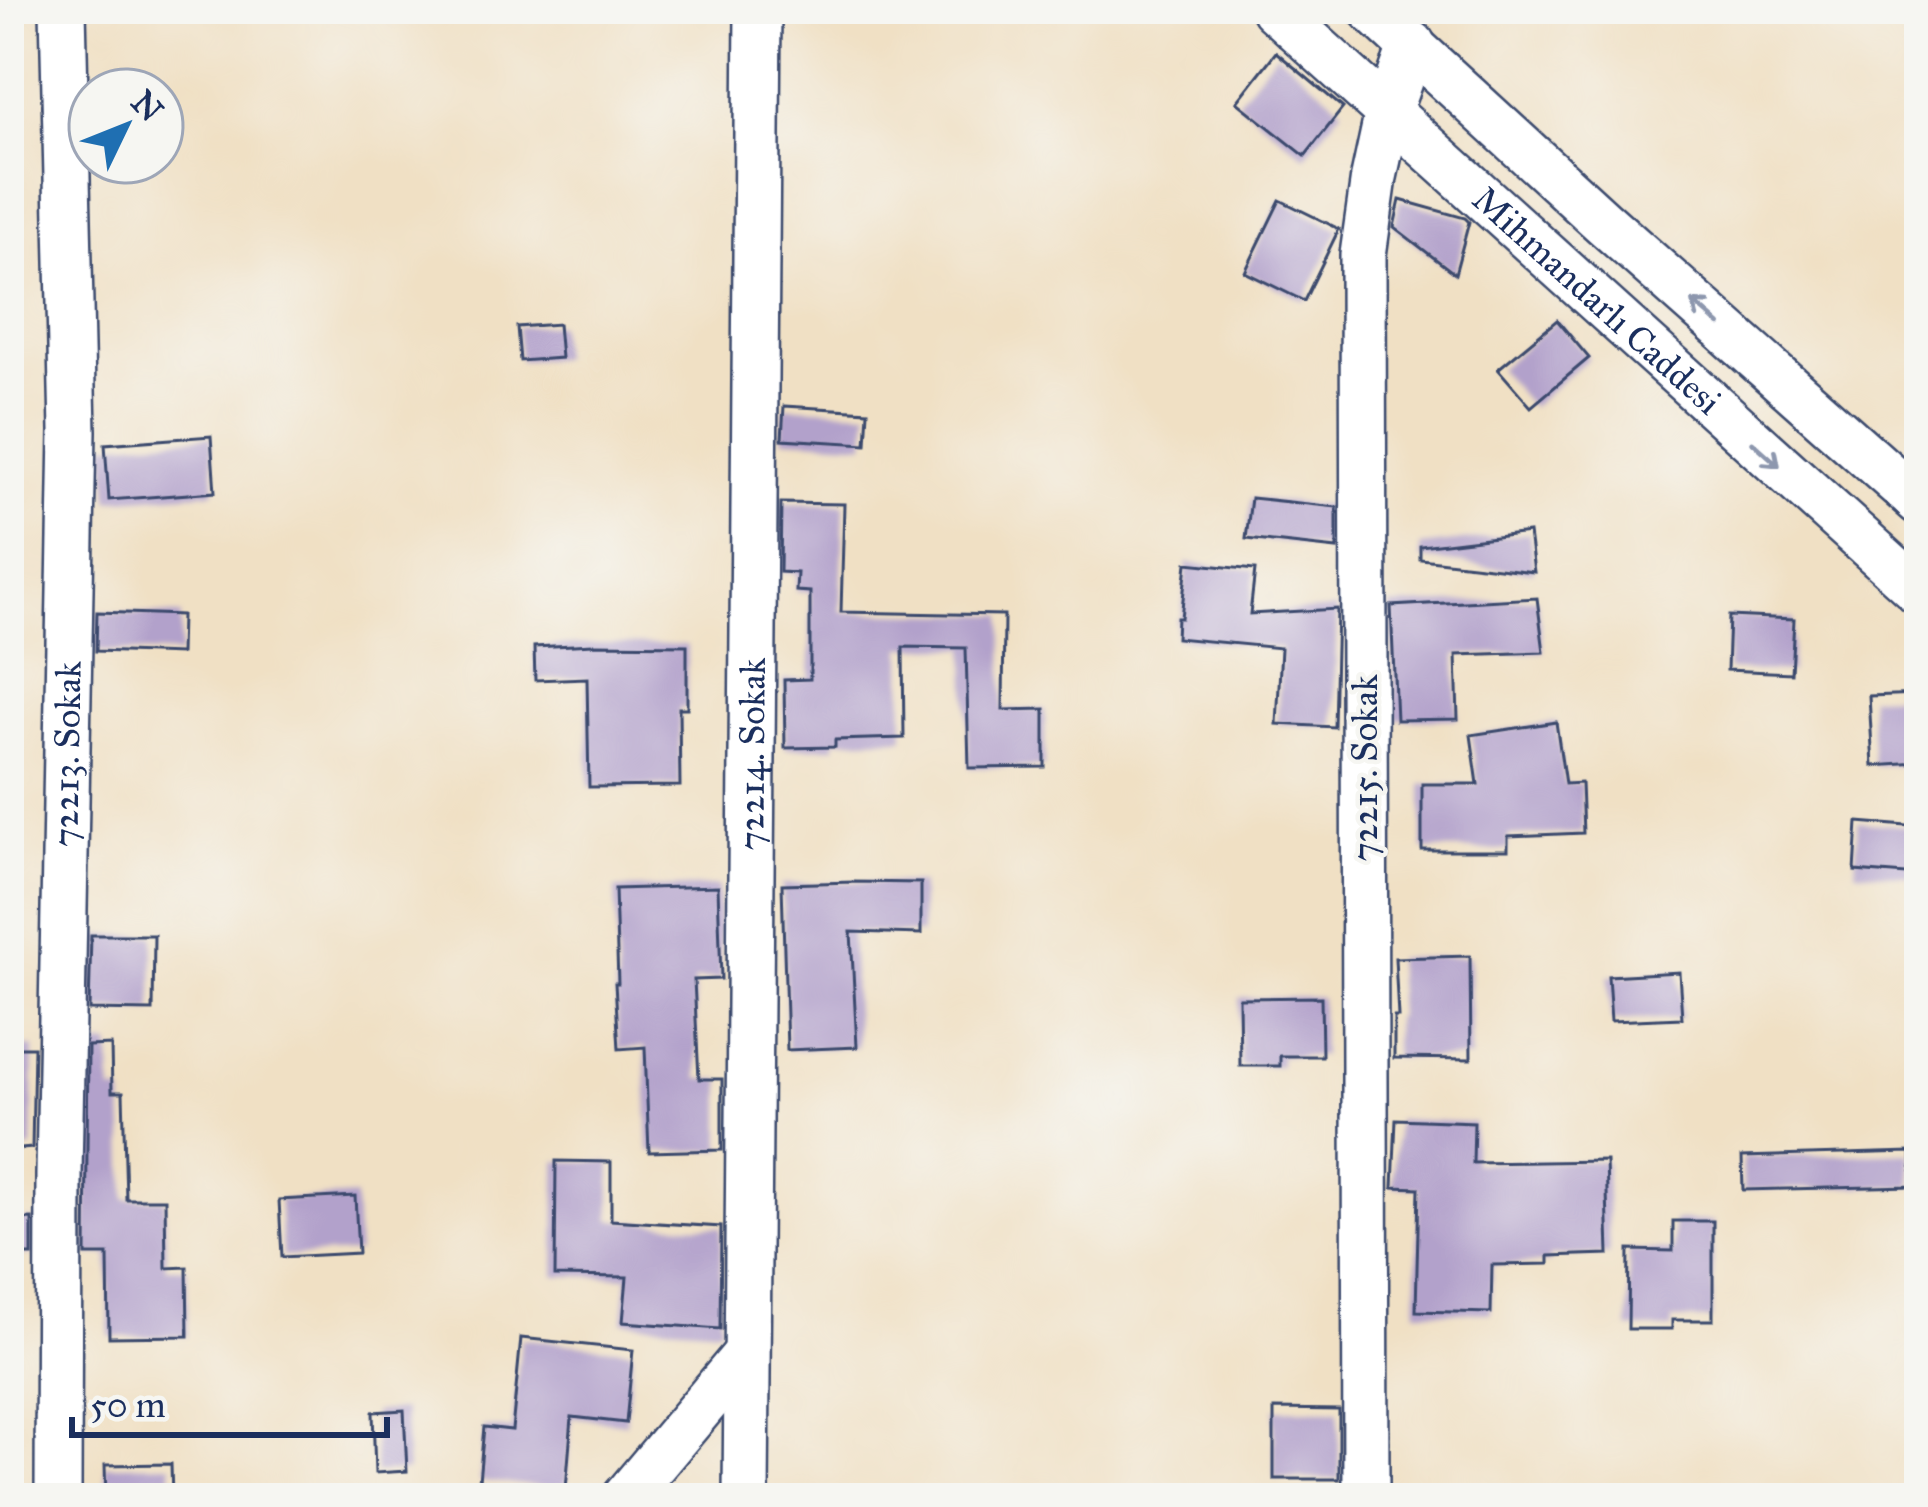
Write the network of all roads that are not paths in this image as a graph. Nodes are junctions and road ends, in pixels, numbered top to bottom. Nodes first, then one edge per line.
1 (63, 9) edge
2 (758, 9) edge
3 (1274, 9) edge
4 (1371, 9) edge
5 (1412, 44) junction
6 (1388, 112) junction
7 (1919, 502) edge
8 (1919, 591) edge
9 (746, 1354) junction
10 (58, 1498) edge
11 (625, 1498) edge
12 (746, 1498) edge
13 (1366, 1498) edge

1 - 10 street, 72213. Sokak
2 - 9 street, 72214. Sokak
3 - 6 street, Mihmandarlı Caddesi
4 - 5 street, Mihmandarlı Caddesi
5 - 6 street, 72215. Sokak
7 -> 5 street, Mihmandarlı Caddesi
6 -> 8 street, Mihmandarlı Caddesi
6 - 13 street, 72215. Sokak
9 - 11 street
9 - 12 street, 72214. Sokak

